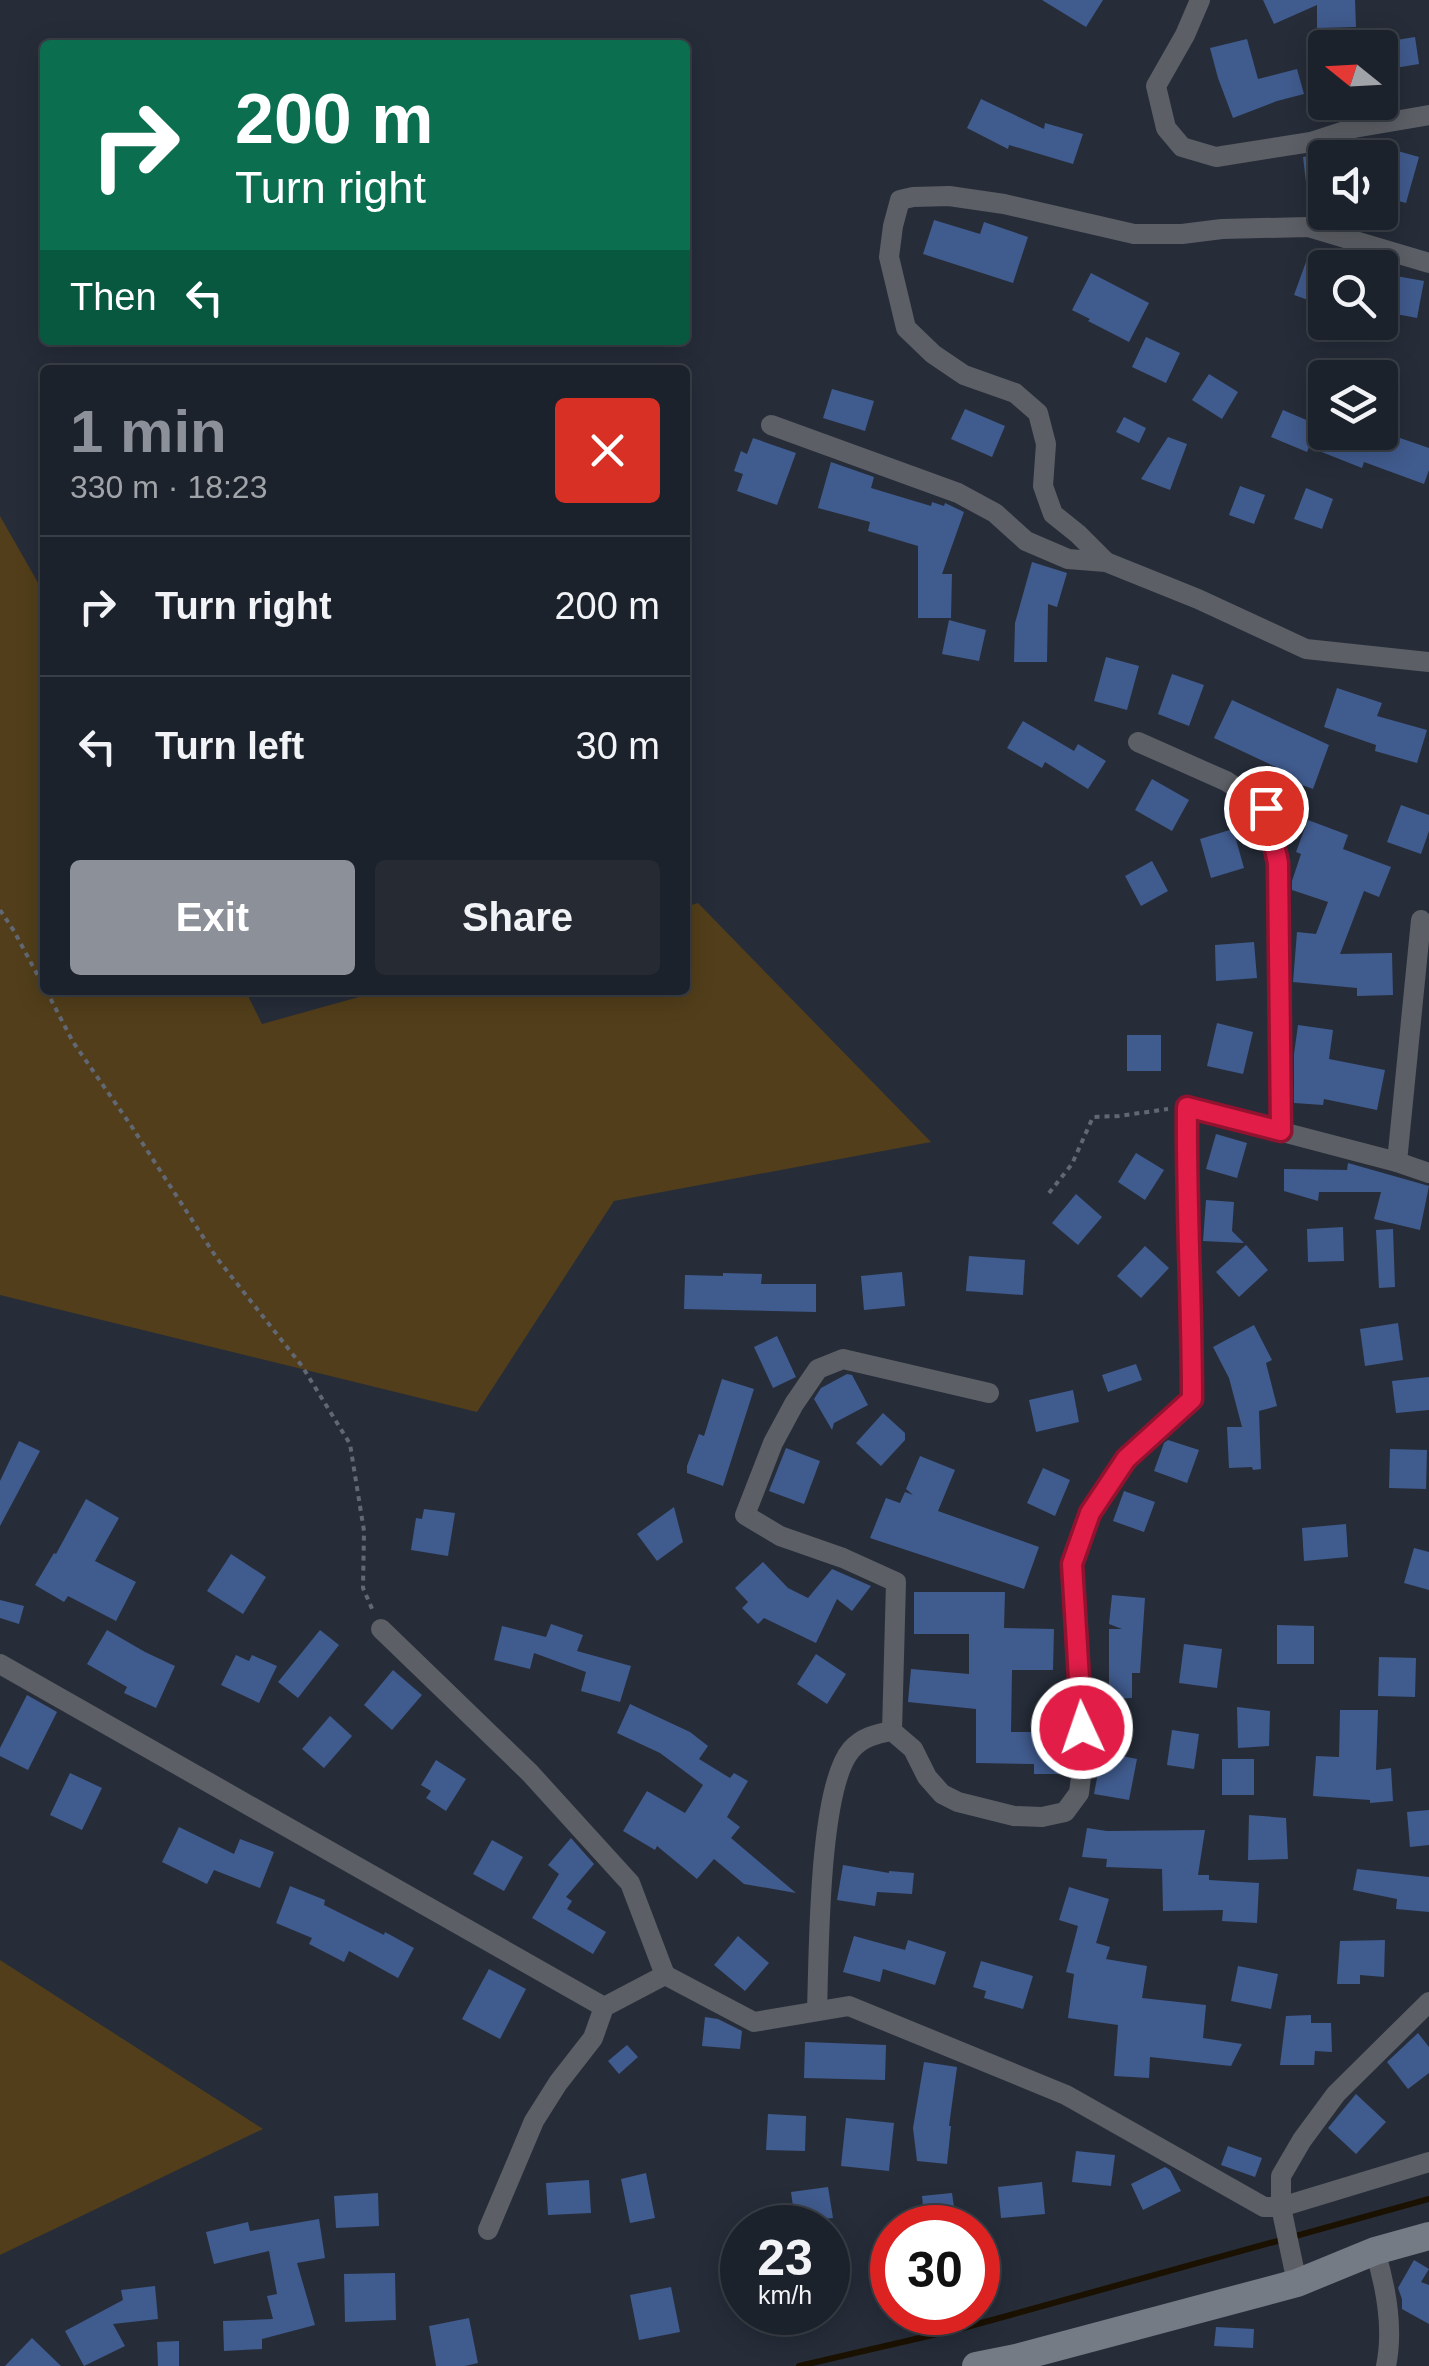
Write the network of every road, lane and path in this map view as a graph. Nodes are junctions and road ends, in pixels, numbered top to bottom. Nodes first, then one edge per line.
1 (1200, 0) edge
2 (1429, 116) edge
3 (1429, 263) edge
4 (771, 425) dead end
5 (1106, 562) junction
6 (1429, 662) edge
7 (1138, 742) dead end
8 (0, 910) edge
9 (1422, 920) dead end
10 (40, 980) edge
11 (48, 995) edge
12 (1187, 1107) junction
13 (1281, 1131) junction
14 (1396, 1162) junction
15 (1429, 1173) edge
16 (1049, 1193) dead end
17 (989, 1393) dead end
18 (381, 1629) joint
19 (0, 1664) edge
20 (892, 1732) junction
21 (665, 1976) junction
22 (1429, 2002) edge
23 (604, 2007) junction
24 (817, 2011) junction
25 (1429, 2162) edge
26 (1281, 2207) junction
27 (488, 2230) dead end
28 (1429, 2236) edge
29 (1375, 2251) junction
30 (1296, 2282) junction
31 (1014, 2362) edge
32 (976, 2366) edge
33 (1386, 2366) edge

1 - 2 street
3 - 5 street
4 - 5 street
5 - 6 street
7 - 13 street
8 - 10 path
9 - 14 street
11 - 18 path
12 - 13 street
12 - 16 path
12 - 20 street
13 - 14 street
14 - 15 street
17 - 20 street
18 - 21 street
19 - 23 street
20 - 24 street
21 - 23 street
21 - 24 street
22 - 26 street
23 - 27 street
24 - 26 street
25 - 26 street
26 - 30 street
28 - 29 main road
29 - 30 main road
29 - 33 street
30 - 31 main road
31 - 32 main road

